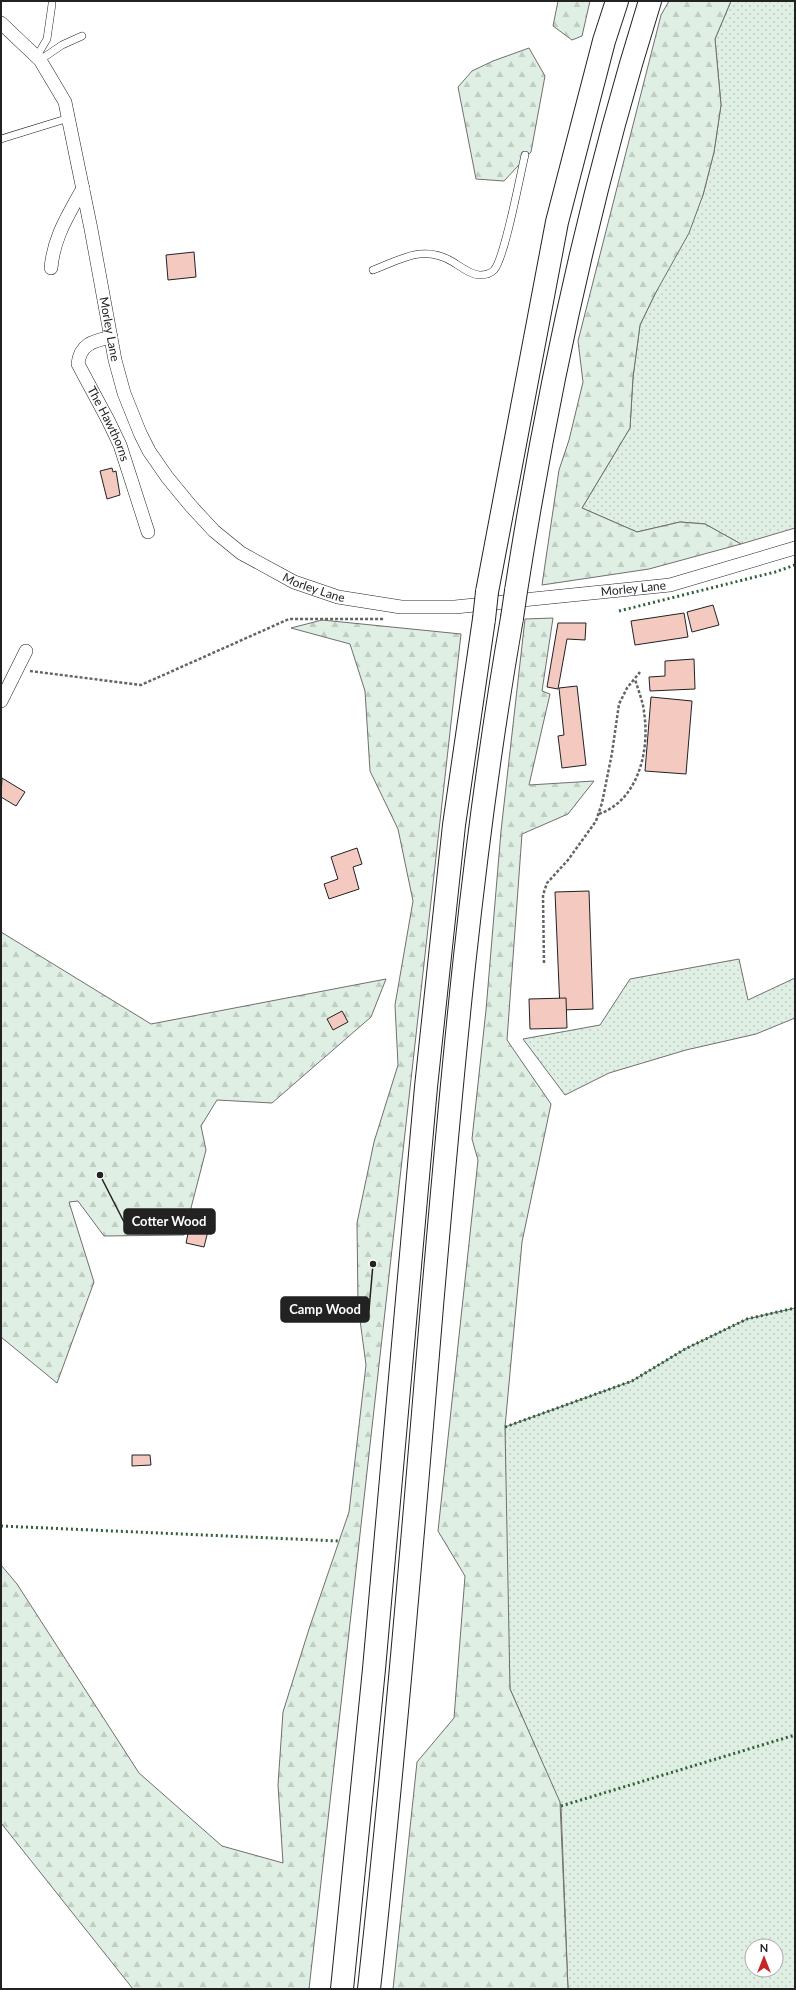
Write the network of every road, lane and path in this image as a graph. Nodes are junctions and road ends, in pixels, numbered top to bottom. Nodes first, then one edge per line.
1 (617, 1) edge
2 (650, 1) edge
3 (52, 4) dead end
4 (1, 23) edge
5 (82, 36) dead end
6 (38, 58) junction
7 (69, 118) junction
8 (1, 139) edge
9 (525, 155) dead end
10 (83, 188) junction
11 (51, 268) dead end
12 (373, 270) dead end
13 (111, 337) junction
14 (148, 532) dead end
15 (795, 548) edge
16 (389, 620) dead end
17 (26, 651) dead end
18 (640, 672) dead end
19 (15, 674) junction
20 (635, 679) junction
21 (1, 701) edge
22 (599, 814) junction
23 (544, 963) dead end
24 (342, 1989) edge
25 (369, 1989) edge

1 - 24 highway, bridge
2 - 25 highway, bridge
3 - 6 lane
4 - 6 street, Morley Lane
5 - 6 lane
6 - 7 street, Morley Lane
7 - 8 lane
7 - 10 street, Morley Lane
9 - 12 lane
10 - 11 street
10 - 13 street, Morley Lane
13 - 14 street, The Hawthorns
13 - 15 street, Morley Lane
16 - 19 path
17 - 19 street
18 - 20 path
19 - 21 street
20 - 22 path
20 - 22 path
22 - 23 path

